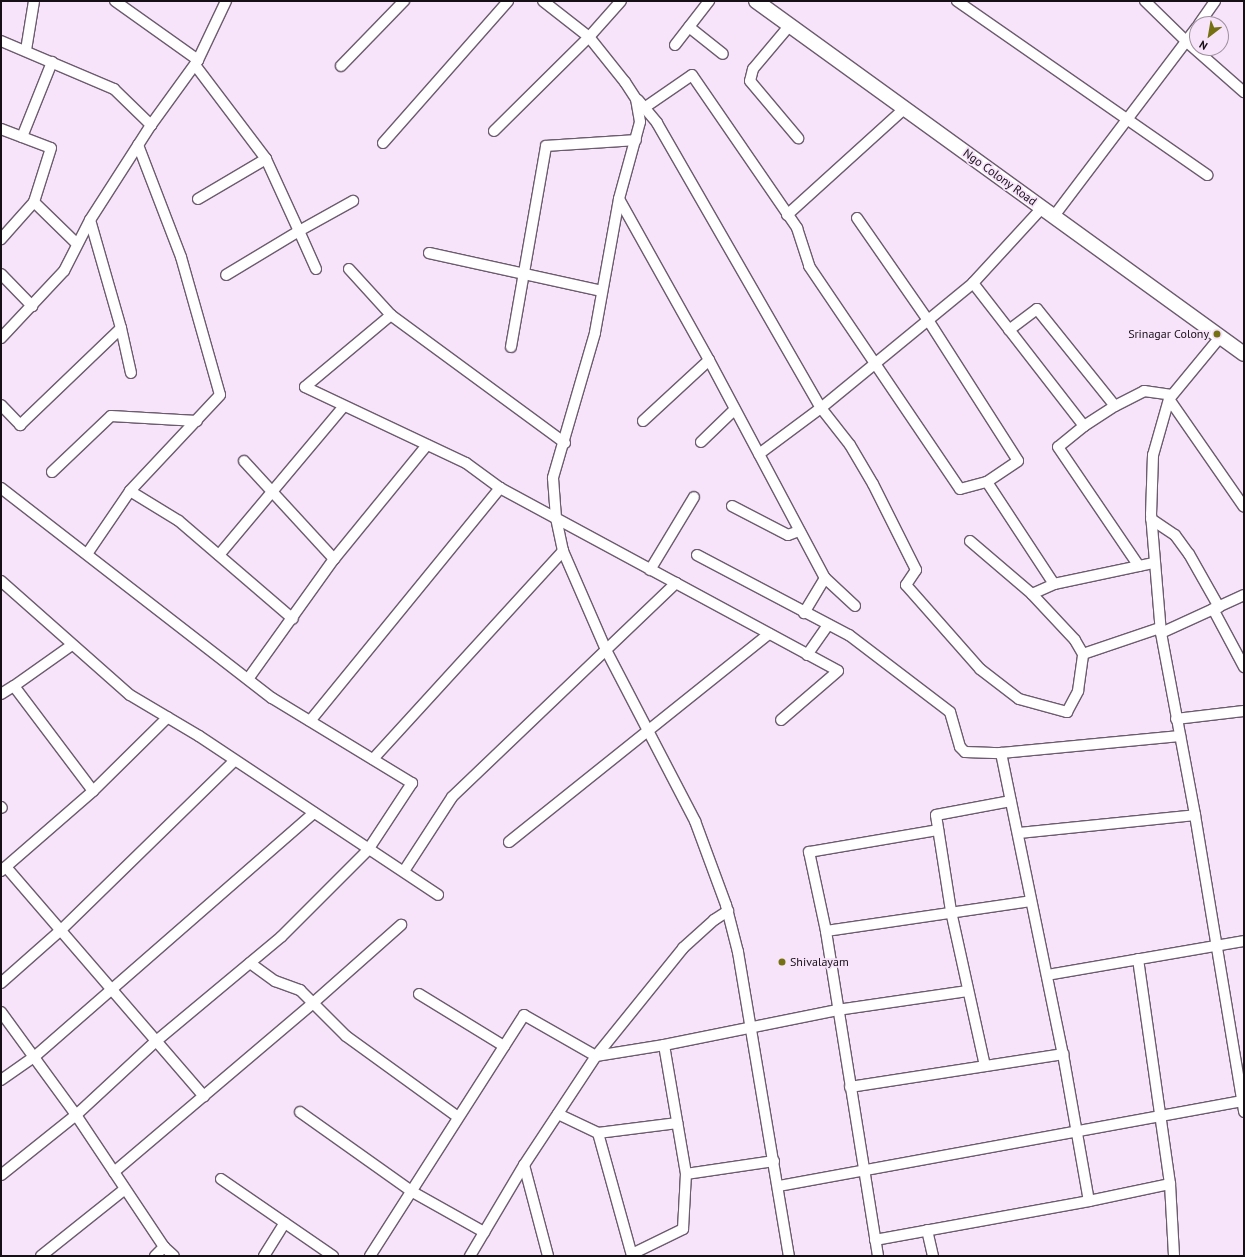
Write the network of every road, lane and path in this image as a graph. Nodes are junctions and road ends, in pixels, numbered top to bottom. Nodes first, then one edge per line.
1 (34, 1) edge
2 (115, 1) edge
3 (226, 1) edge
4 (404, 1) edge
5 (508, 1) edge
6 (543, 1) edge
7 (620, 1) edge
8 (709, 1) edge
9 (756, 1) edge
10 (957, 1) edge
11 (1145, 1) edge
12 (1215, 1) edge
13 (1205, 16) edge
14 (790, 25) junction
15 (689, 27) junction
16 (589, 37) junction
17 (1189, 38) edge
18 (1, 41) edge
19 (1186, 42) junction
20 (675, 45) dead end
21 (26, 50) junction
22 (723, 54) dead end
23 (52, 62) junction
24 (196, 62) junction
25 (341, 66) dead end
26 (1244, 92) edge
27 (636, 99) junction
28 (644, 108) junction
29 (905, 108) junction
30 (1128, 119) junction
31 (151, 125) junction
32 (1, 129) edge
33 (494, 131) dead end
34 (22, 137) junction
35 (798, 138) dead end
36 (636, 140) junction
37 (384, 143) dead end
38 (138, 145) junction
39 (266, 159) junction
40 (1207, 175) dead end
41 (198, 199) dead end
42 (619, 199) junction
43 (353, 201) dead end
44 (34, 202) junction
45 (1042, 208) junction
46 (787, 215) junction
47 (1054, 216) junction
48 (857, 218) dead end
49 (90, 220) junction
50 (299, 231) junction
51 (1, 239) edge
52 (77, 244) junction
53 (429, 253) dead end
54 (316, 269) dead end
55 (349, 269) dead end
56 (524, 272) junction
57 (1, 274) edge
58 (226, 275) dead end
59 (972, 283) junction
60 (602, 291) junction
61 (32, 306) junction
62 (391, 315) junction
63 (928, 320) junction
64 (121, 328) junction
65 (1009, 330) junction
66 (1221, 336) junction
67 (1, 338) edge
68 (511, 347) dead end
69 (1244, 354) edge
70 (709, 360) junction
71 (875, 364) junction
72 (131, 373) dead end
73 (1171, 397) junction
74 (1, 406) edge
75 (1116, 406) junction
76 (342, 407) junction
77 (821, 408) junction
78 (735, 409) junction
79 (197, 421) junction
80 (643, 421) dead end
81 (1084, 426) junction
82 (701, 442) dead end
83 (565, 443) junction
84 (427, 445) junction
85 (759, 454) junction
86 (244, 461) dead end
87 (52, 472) dead end
88 (987, 482) junction
89 (1, 488) edge
90 (500, 488) junction
91 (130, 491) junction
92 (272, 491) junction
93 (694, 497) dead end
94 (732, 506) dead end
95 (1244, 506) edge
96 (556, 518) junction
97 (1151, 519) junction
98 (799, 531) junction
99 (970, 540) dead end
100 (563, 551) junction
101 (87, 554) junction
102 (219, 555) junction
103 (697, 555) dead end
104 (334, 559) junction
105 (1154, 563) junction
106 (1139, 566) junction
107 (650, 570) junction
108 (825, 578) junction
109 (1, 581) edge
110 (676, 583) junction
111 (1054, 584) junction
112 (1032, 594) junction
113 (1244, 595) edge
114 (855, 606) dead end
115 (1216, 608) junction
116 (804, 613) junction
117 (293, 619) junction
118 (828, 625) junction
119 (1160, 630) junction
120 (769, 634) junction
121 (72, 644) junction
122 (606, 650) junction
123 (1083, 654) junction
124 (807, 655) junction
125 (1244, 667) edge
126 (248, 679) junction
127 (14, 686) junction
128 (1, 694) edge
129 (1244, 711) edge
130 (168, 717) junction
131 (1176, 719) junction
132 (781, 720) dead end
133 (310, 721) junction
134 (648, 729) junction
135 (1180, 736) junction
136 (1001, 753) junction
137 (373, 759) junction
138 (234, 761) junction
139 (93, 791) junction
140 (1011, 801) junction
141 (314, 813) junction
142 (1196, 815) junction
143 (938, 830) junction
144 (1019, 832) junction
145 (509, 842) dead end
146 (368, 850) junction
147 (3, 869) edge
148 (404, 871) junction
149 (438, 895) dead end
150 (1031, 901) junction
151 (728, 911) junction
152 (951, 911) junction
153 (401, 925) dead end
154 (61, 930) junction
155 (826, 931) junction
156 (1244, 941) edge
157 (1216, 946) junction
158 (1138, 959) junction
159 (250, 963) junction
160 (1046, 975) junction
161 (1, 983) edge
162 (111, 988) junction
163 (968, 990) junction
164 (419, 994) dead end
165 (313, 1003) junction
166 (837, 1010) junction
167 (2, 1014) edge
168 (750, 1026) junction
169 (156, 1041) junction
170 (664, 1045) junction
171 (504, 1046) junction
172 (1063, 1054) junction
173 (596, 1056) junction
174 (33, 1058) junction
175 (985, 1066) junction
176 (1, 1080) edge
177 (850, 1087) junction
178 (204, 1096) junction
179 (1243, 1101) edge
180 (300, 1112) dead end
181 (1244, 1112) edge
182 (558, 1114) junction
183 (76, 1116) junction
184 (1160, 1116) junction
185 (458, 1117) junction
186 (677, 1123) junction
187 (598, 1133) junction
188 (1077, 1133) junction
189 (774, 1161) junction
190 (524, 1165) junction
191 (864, 1169) junction
192 (114, 1172) junction
193 (686, 1174) junction
194 (1, 1175) edge
195 (221, 1179) dead end
196 (1170, 1184) junction
197 (779, 1186) junction
198 (125, 1189) junction
199 (411, 1191) junction
200 (1089, 1201) junction
201 (285, 1223) junction
202 (927, 1230) junction
203 (484, 1232) junction
204 (874, 1240) junction
205 (164, 1247) junction
206 (632, 1255) edge
207 (41, 1256) edge
208 (155, 1256) edge
209 (174, 1256) edge
210 (264, 1256) edge
211 (333, 1256) edge
212 (370, 1256) edge
213 (470, 1256) edge
214 (548, 1256) edge
215 (789, 1256) edge
216 (878, 1256) edge
217 (933, 1256) edge
218 (1174, 1256) edge

1 - 21 street
2 - 24 street
3 - 24 street
4 - 25 street
5 - 37 street
6 - 16 street
7 - 16 street
8 - 15 street
9 - 14 street, Ngo Colony Road
10 - 30 street
11 - 19 street
12 - 13 street
14 - 29 street, Ngo Colony Road
14 - 35 street
15 - 20 street
15 - 22 street
16 - 27 street
16 - 33 street
17 - 19 street
18 - 21 street
19 - 26 street
19 - 30 street
21 - 23 street
23 - 31 street
23 - 34 street
24 - 31 street
24 - 39 street
27 - 28 street
27 - 36 street
28 - 46 street
28 - 77 street
29 - 45 street, Ngo Colony Road
29 - 46 street
30 - 40 street
30 - 47 street
31 - 38 street
32 - 34 street
34 - 44 street
36 - 42 street
36 - 56 street
38 - 49 street
38 - 79 street
39 - 41 street
39 - 50 street
42 - 60 street
42 - 70 street
43 - 50 street
44 - 51 street
44 - 52 street
45 - 47 street, Ngo Colony Road
45 - 59 street
46 - 71 street
47 - 66 street, Ngo Colony Road
48 - 63 street
49 - 52 street
49 - 64 street
50 - 54 street
50 - 58 street
52 - 61 street
53 - 56 street
55 - 62 street
56 - 60 street
56 - 68 street
57 - 61 street
59 - 63 street
59 - 65 street
60 - 83 street
61 - 67 street
62 - 76 street
62 - 83 street
63 - 71 street
63 - 88 street
64 - 72 street
64 - 74 street
65 - 75 street
65 - 81 street
66 - 69 street, Ngo Colony Road
66 - 73 street
70 - 78 street
70 - 80 street
71 - 77 street
71 - 88 street
73 - 75 street
73 - 95 street
73 - 97 street
75 - 81 street
76 - 84 street
76 - 92 street
77 - 85 street
77 - 123 street
78 - 82 street
78 - 85 street
79 - 87 street
79 - 91 street
81 - 106 street
83 - 96 street
84 - 90 street
84 - 104 street
85 - 98 street
86 - 92 street
88 - 111 street
89 - 101 street
90 - 96 street
90 - 133 street
91 - 101 street
91 - 102 street
92 - 102 street
92 - 104 street
93 - 107 street
94 - 98 street
96 - 100 street
96 - 107 street
97 - 105 street
97 - 115 street
98 - 108 street
99 - 112 street
100 - 122 street
100 - 137 street
101 - 126 street
102 - 117 street
103 - 116 street
104 - 117 street
105 - 106 street
105 - 119 street
106 - 111 street
107 - 110 street
108 - 114 street
108 - 116 street
109 - 121 street
110 - 120 street
110 - 122 street
111 - 112 street
112 - 123 street
113 - 115 street
115 - 119 street
115 - 125 street
116 - 118 street
117 - 126 street
118 - 124 street
118 - 136 street
119 - 123 street
119 - 131 street
120 - 124 street
120 - 134 street
121 - 127 street
121 - 130 street
122 - 134 street
122 - 148 street
124 - 132 street
126 - 133 street
127 - 128 street
127 - 139 street
129 - 131 street
130 - 138 street
130 - 139 street
131 - 135 street
133 - 137 street
134 - 145 street
134 - 151 street
135 - 136 street
135 - 142 street
136 - 140 street
137 - 146 street
138 - 141 street
138 - 154 street
139 - 147 street
140 - 143 street
140 - 144 street
141 - 146 street
141 - 162 street
142 - 144 street
142 - 157 street
143 - 152 street
143 - 155 street
144 - 150 street
146 - 148 street
146 - 159 street
147 - 154 street
148 - 149 street
150 - 152 street
150 - 160 street
151 - 168 street
151 - 173 street
152 - 155 street
152 - 163 street
153 - 165 street
154 - 161 street
154 - 162 street
155 - 166 street
156 - 157 street
157 - 158 street
157 - 179 street
158 - 160 street
158 - 184 street
159 - 165 street
159 - 169 street
160 - 172 street
162 - 169 street
162 - 174 street
163 - 166 street
163 - 175 street
164 - 171 street
165 - 178 street
165 - 185 street
166 - 168 street
166 - 177 street
167 - 174 street
168 - 170 street
168 - 189 street
169 - 178 street
169 - 183 street
170 - 173 street
170 - 186 street
171 - 173 street
171 - 185 street
172 - 175 street
172 - 188 street
173 - 182 street
174 - 176 street
174 - 183 street
175 - 177 street
177 - 191 street
178 - 192 street
179 - 181 street
179 - 184 street
180 - 199 street
182 - 187 street
182 - 190 street
183 - 192 street
183 - 194 street
184 - 188 street
184 - 196 street
185 - 199 street
186 - 187 street
186 - 193 street
187 - 206 street
188 - 191 street
188 - 200 street
189 - 193 street
189 - 197 street
190 - 203 street
190 - 214 street
191 - 197 street
191 - 204 street
192 - 198 street
193 - 206 street
195 - 201 street
196 - 200 street
196 - 218 street
197 - 215 street
198 - 205 street
198 - 207 street
199 - 203 street
199 - 212 street
200 - 202 street
201 - 210 street
201 - 211 street
202 - 204 street
202 - 217 street
203 - 213 street
204 - 216 street
205 - 208 street
205 - 209 street

